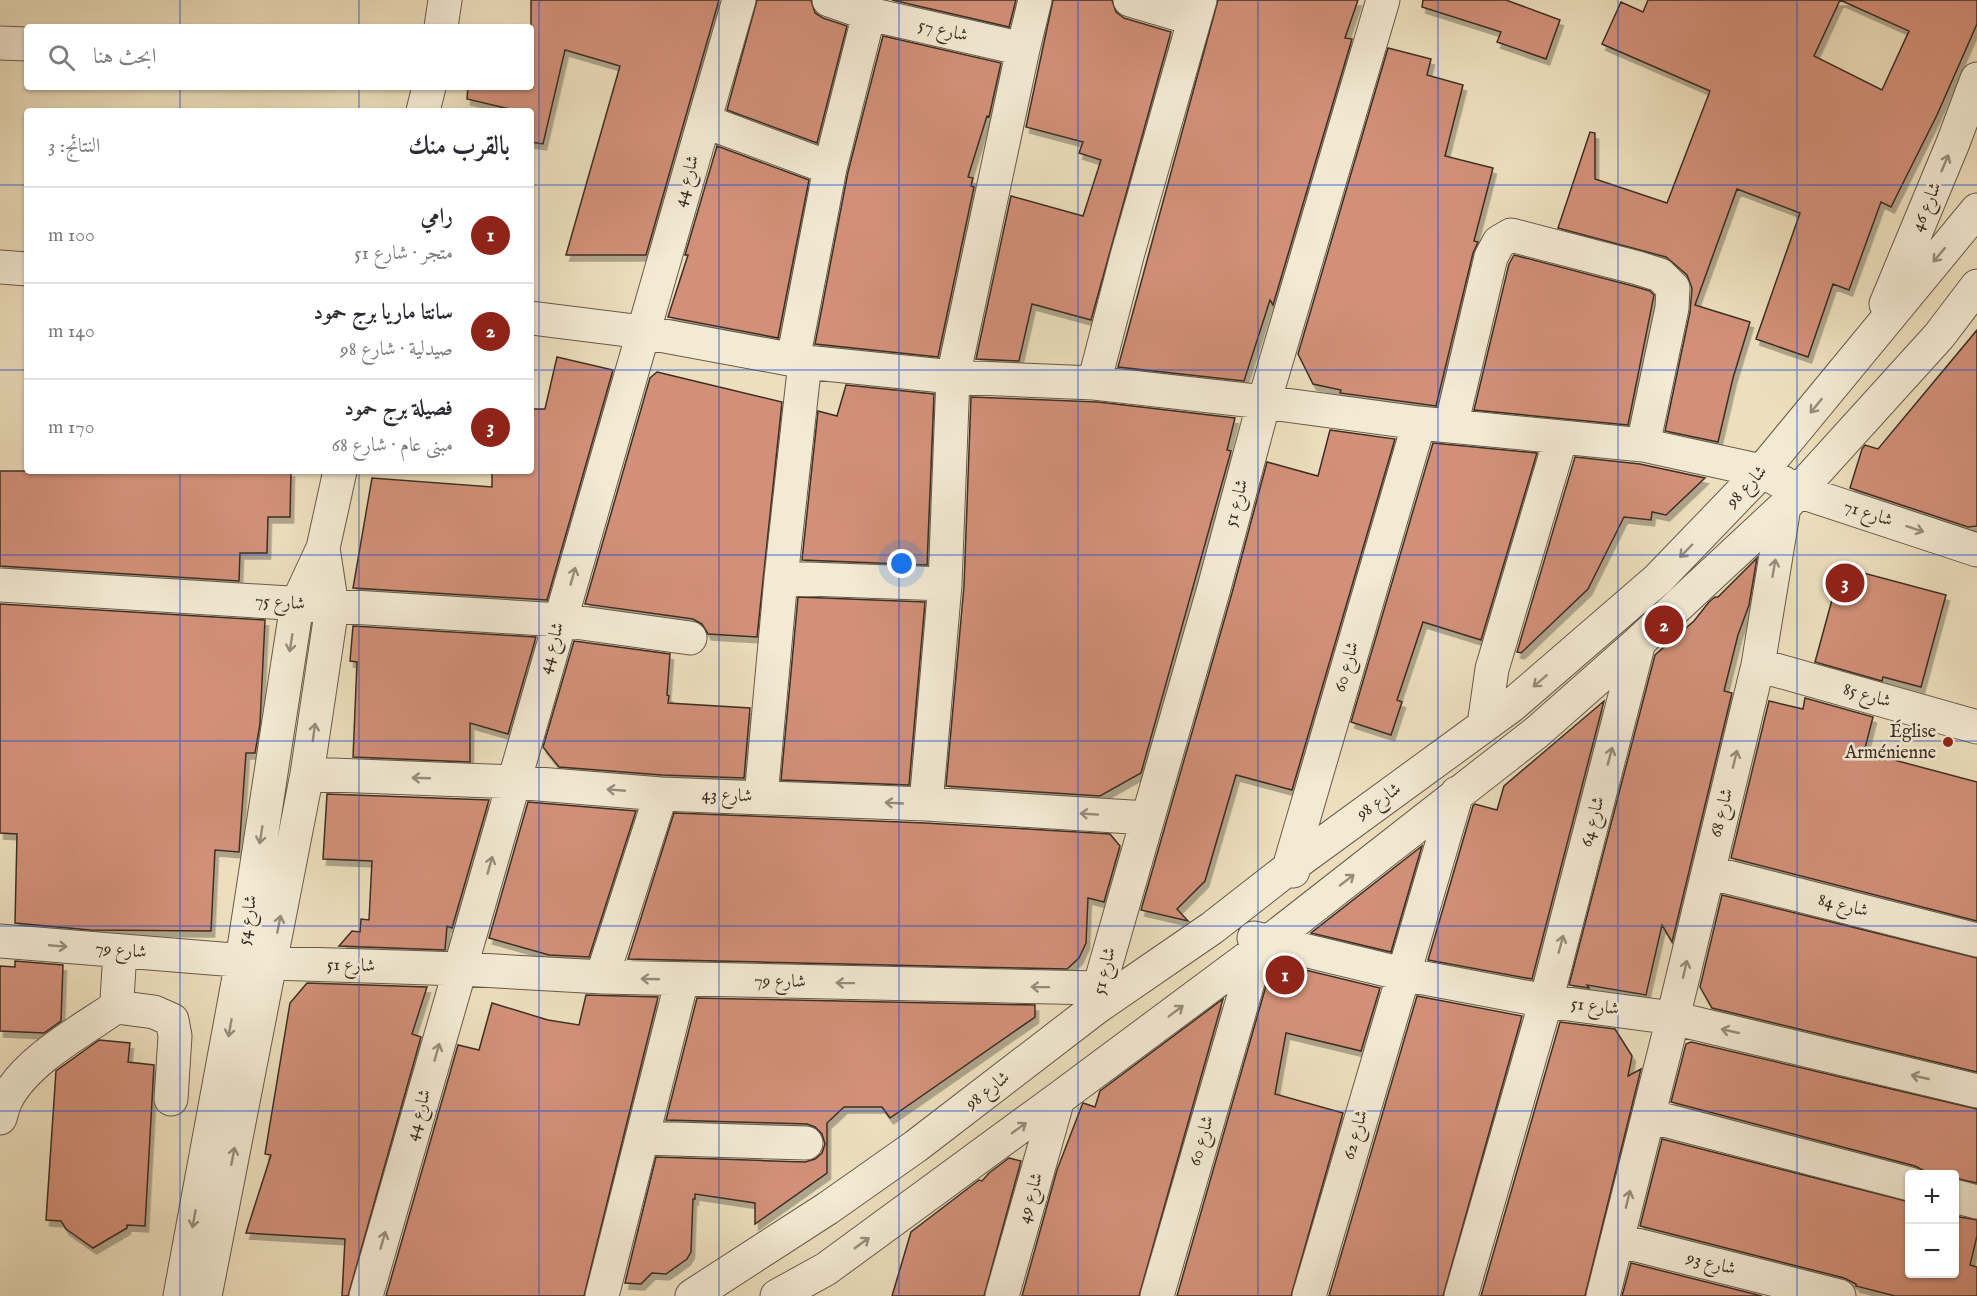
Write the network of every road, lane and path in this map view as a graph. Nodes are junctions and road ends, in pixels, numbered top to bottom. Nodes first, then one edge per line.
1 (446, 0) edge
2 (739, 0) edge
3 (829, 0) edge
4 (1035, 0) edge
5 (1130, 0) edge
6 (1383, 0) edge
7 (1197, 10) edge
8 (869, 14) junction
9 (442, 24) edge
10 (0, 43) edge
11 (24, 44) edge
12 (1023, 49) junction
13 (1977, 79) edge
14 (428, 90) edge
15 (424, 108) edge
16 (704, 121) junction
17 (830, 168) junction
18 (1977, 210) edge
19 (0, 267) edge
20 (24, 269) edge
21 (1977, 286) edge
22 (534, 318) edge
23 (643, 332) junction
24 (1874, 334) junction
25 (799, 361) junction
26 (953, 377) junction
27 (1094, 383) junction
28 (1264, 402) junction
29 (1419, 423) junction
30 (1451, 426) junction
31 (1561, 437) junction
32 (1643, 445) junction
33 (1762, 471) junction
34 (339, 474) edge
35 (1791, 499) junction
36 (323, 548) junction
37 (1977, 550) edge
38 (781, 578) junction
39 (945, 584) junction
40 (0, 585) edge
41 (297, 604) junction
42 (332, 607) junction
43 (560, 620) junction
44 (690, 638) dead end
45 (1639, 642) junction
46 (1758, 665) junction
47 (1484, 725) junction
48 (1977, 728) edge
49 (308, 774) junction
50 (513, 782) junction
51 (1457, 793) junction
52 (661, 794) junction
53 (760, 797) junction
54 (926, 804) junction
55 (1147, 818) junction
56 (1289, 867) junction
57 (1708, 872) junction
58 (1322, 900) junction
59 (1212, 928) junction
60 (1977, 940) edge
61 (0, 941) edge
62 (1262, 946) junction
63 (120, 951) junction
64 (257, 962) junction
65 (461, 969) junction
66 (1403, 974) junction
67 (602, 977) junction
68 (682, 980) junction
69 (1098, 998) junction
70 (1546, 1001) junction
71 (119, 1005) junction
72 (1673, 1018) junction
73 (1977, 1090) edge
74 (171, 1099) dead end
75 (1058, 1099) junction
76 (1648, 1116) junction
77 (0, 1118) edge
78 (642, 1138) junction
79 (806, 1143) dead end
80 (1905, 1183) edge
81 (1959, 1197) edge
82 (1977, 1202) edge
83 (1610, 1267) edge
84 (823, 1282) edge
85 (180, 1296) edge
86 (205, 1296) edge
87 (366, 1296) edge
88 (602, 1296) edge
89 (692, 1296) edge
90 (777, 1296) edge
91 (1002, 1296) edge
92 (1157, 1296) edge
93 (1309, 1296) edge
94 (1461, 1296) edge
95 (1583, 1296) edge
96 (1839, 1296) edge

1 - 9 street
2 - 16 street, شارع 44
3 - 8 street, شارع 57
4 - 12 street
5 - 7 street
6 - 28 street, شارع 51
7 - 27 street
8 - 12 street, شارع 57
8 - 17 street
10 - 11 street
12 - 26 street
24 -> 13 street, شارع 46
14 - 15 street
16 - 17 street
16 - 23 street, شارع 44
17 - 25 street
18 -> 24 street, شارع 98
19 - 20 street
21 - 35 street
22 - 23 street, شارع 71
23 - 25 street, شارع 71
43 -> 23 street, شارع 44
24 -> 33 street, شارع 98
25 - 26 street, شارع 71
25 - 38 street
26 - 27 street, شارع 71
26 - 39 street
27 - 28 street, شارع 71
28 - 29 street, شارع 71
28 - 55 street, شارع 51
29 - 30 street, شارع 71
29 - 56 street, شارع 60
30 - 31 street, شارع 71
30 - 32 street
31 - 32 street, شارع 71
31 - 47 street
32 - 33 street, شارع 71
33 - 35 street, شارع 71
33 -> 47 street, شارع 98
34 - 36 street, شارع 54
35 -> 37 street, شارع 71
35 - 45 street
46 -> 35 street, شارع 68
36 - 41 street, شارع 54
36 - 42 street, شارع 54
38 - 39 street
38 - 53 street
39 - 54 street
40 - 41 street, شارع 75
41 - 42 street, شارع 75
41 -> 64 street, شارع 54
42 - 43 street, شارع 75
49 -> 42 street, شارع 54
43 - 44 street, شارع 75
43 - 50 street, شارع 44
45 - 51 street
70 -> 45 street, شارع 64
46 - 48 street, شارع 85
57 -> 46 street, شارع 68
47 - 56 street, شارع 98
50 -> 49 street, شارع 43
64 -> 49 street, شارع 54
52 -> 50 street, شارع 43
65 -> 50 street, شارع 44
58 -> 51 street
51 - 66 street, شارع 62
52 - 53 street, شارع 43
52 - 67 street
54 -> 53 street, شارع 43
55 -> 54 street, شارع 43
55 - 69 street, شارع 51
56 - 58 street
56 - 59 street, شارع 98
57 - 60 street, شارع 84
72 -> 57 street, شارع 68
58 - 62 street
59 - 62 street, شارع 51
59 - 69 street, شارع 98
61 -> 63 street, شارع 79
62 - 66 street, شارع 51
75 -> 62 street
62 - 92 street, شارع 60
63 - 64 street, شارع 79
63 - 71 street
64 - 65 street, شارع 51
64 -> 85 street, شارع 54
86 -> 64 street, شارع 54
65 - 67 street, شارع 79
87 -> 65 street, شارع 44
66 - 70 street, شارع 51
66 - 93 street, شارع 62
68 -> 67 street, شارع 79
69 -> 68 street, شارع 79
68 - 78 street
69 - 89 street, شارع 98
70 - 72 street, شارع 51
70 - 94 street, شارع 64
71 - 74 street
71 - 77 street
73 -> 72 street, شارع 51
72 - 76 street, شارع 68
84 -> 75 street
75 - 91 street, شارع 49
76 - 80 street
83 -> 76 street, شارع 68
78 - 79 street
78 - 88 street
81 - 82 street
83 - 95 street
83 - 96 street, شارع 93
84 - 90 street

